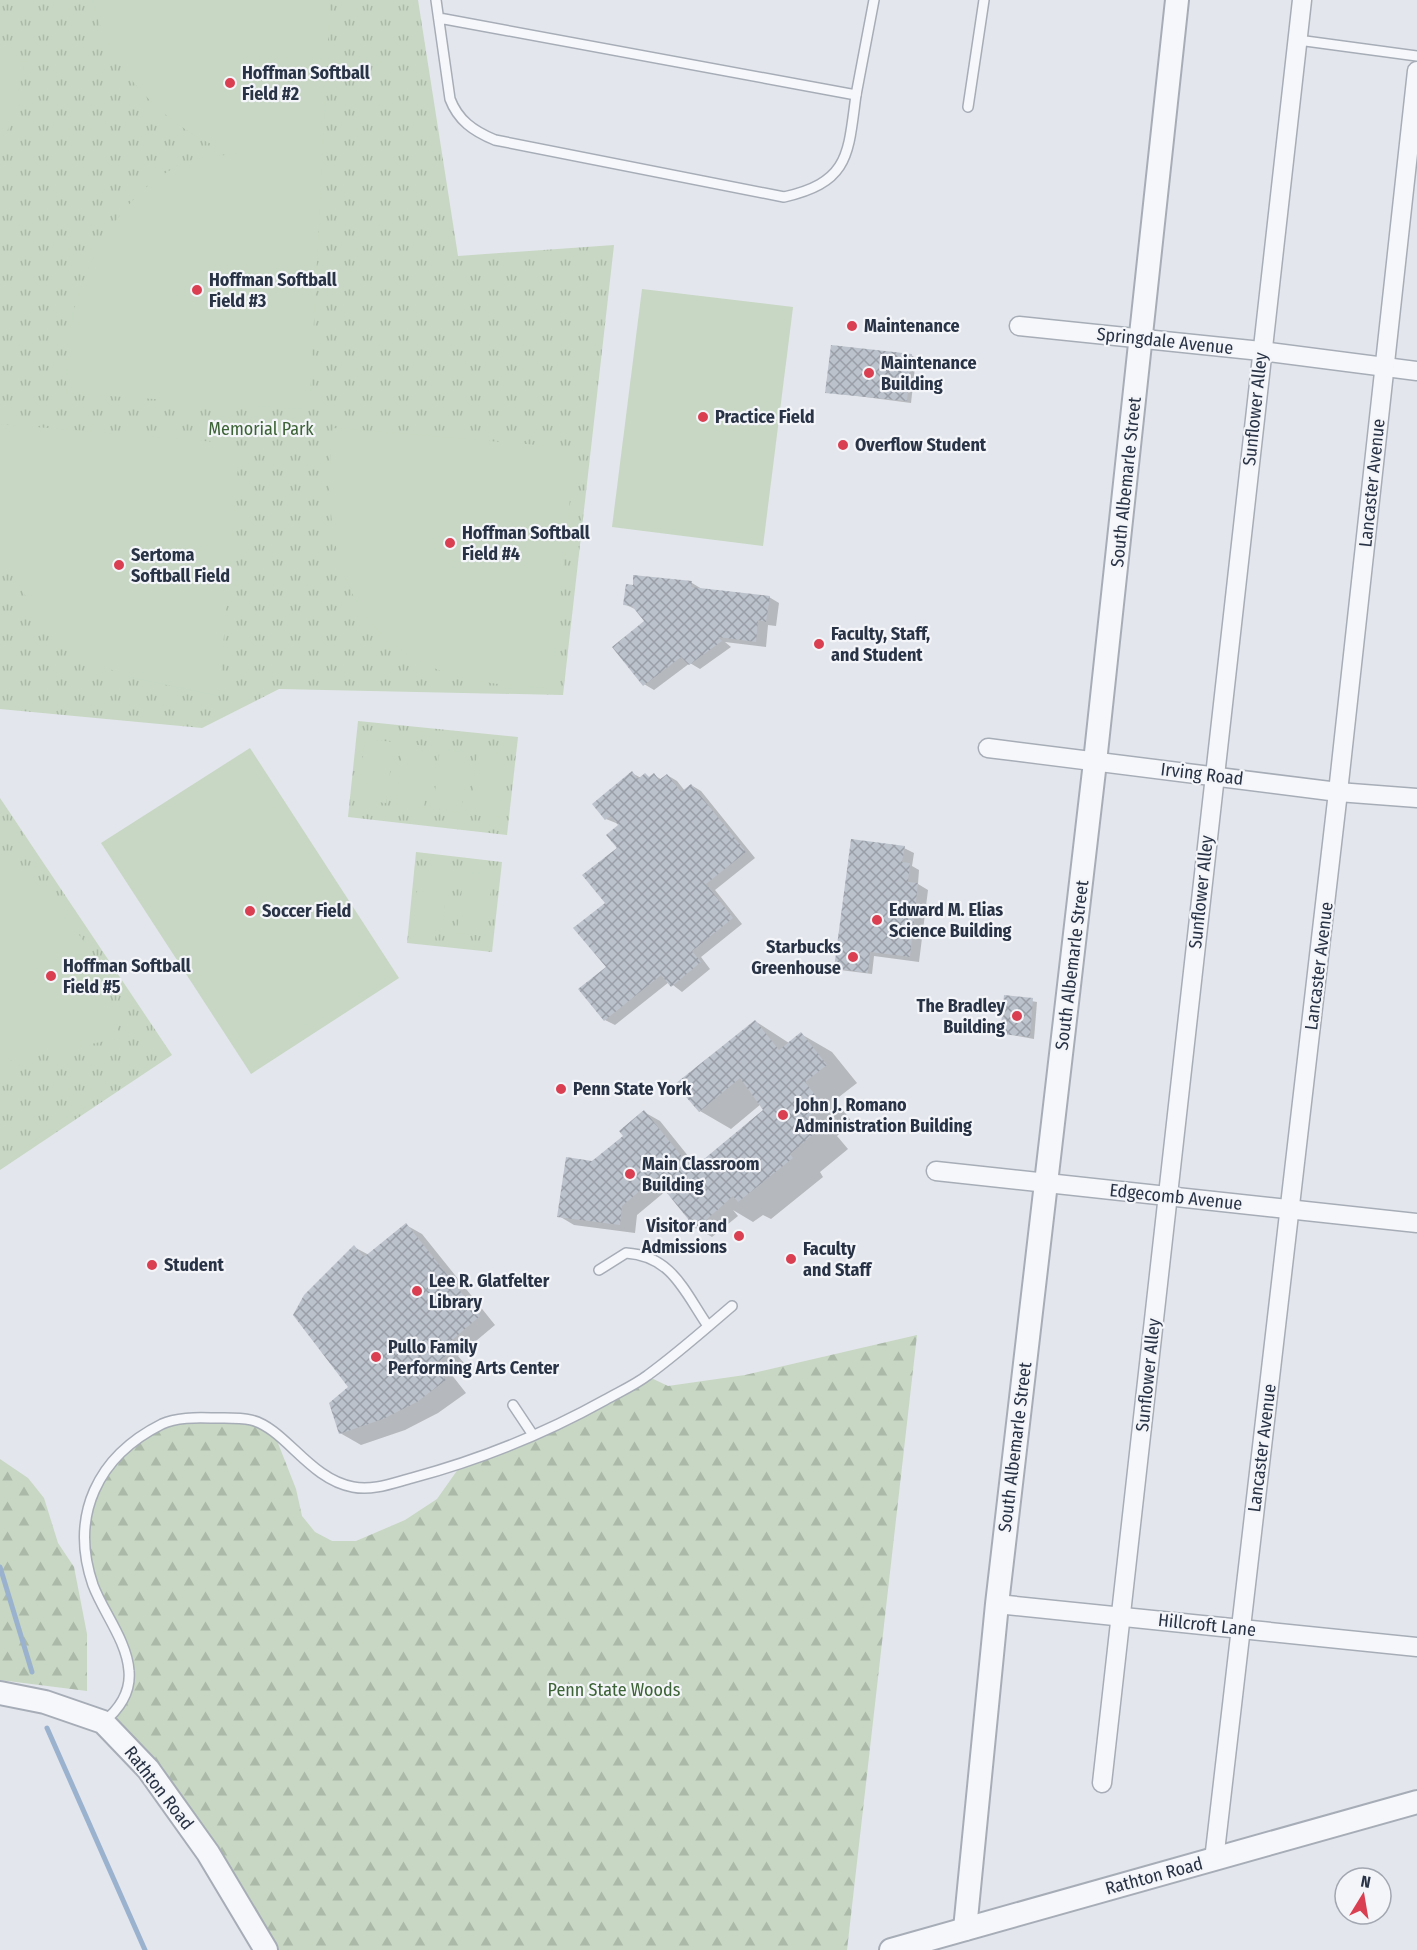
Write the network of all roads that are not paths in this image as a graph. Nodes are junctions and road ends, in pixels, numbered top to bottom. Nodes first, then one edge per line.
1 (436, 0) edge
2 (874, 0) edge
3 (984, 0) edge
4 (1177, 0) edge
5 (1302, 0) edge
6 (439, 18) junction
7 (1298, 40) junction
8 (1417, 56) edge
9 (1417, 71) edge
10 (856, 95) junction
11 (968, 107) dead end
12 (1019, 326) dead end
13 (1142, 339) junction
14 (1261, 351) junction
15 (1385, 366) junction
16 (1417, 371) edge
17 (988, 748) dead end
18 (1095, 762) junction
19 (1214, 775) junction
20 (1338, 792) junction
21 (1417, 798) edge
22 (936, 1171) dead end
23 (1046, 1183) junction
24 (1167, 1197) junction
25 (1291, 1209) junction
26 (1417, 1223) edge
27 (599, 1270) dead end
28 (732, 1306) dead end
29 (708, 1326) junction
30 (513, 1405) dead end
31 (533, 1435) junction
32 (997, 1604) junction
33 (1121, 1617) junction
34 (1240, 1629) junction
35 (1417, 1647) edge
36 (0, 1693) edge
37 (103, 1722) junction
38 (1102, 1784) dead end
39 (1417, 1802) edge
40 (1214, 1860) junction
41 (965, 1929) junction
42 (266, 1950) edge
43 (891, 1950) edge

1 - 6 lane
2 - 10 lane
3 - 11 lane
4 - 13 street, South Albemarle Street
5 - 7 street, Sunflower Alley
6 - 10 lane
6 - 10 lane
7 - 8 lane
7 - 14 street, Sunflower Alley
9 - 15 street, Lancaster Avenue
12 - 13 street, Springdale Avenue
13 - 14 street, Springdale Avenue
13 - 18 street, South Albemarle Street
14 - 15 street, Springdale Avenue
14 - 19 street, Sunflower Alley
15 - 16 street, Springdale Avenue
15 - 20 street, Lancaster Avenue
17 - 18 street, Irving Road
18 - 19 street, Irving Road
18 - 23 street, South Albemarle Street
19 - 20 street, Irving Road
19 - 24 street, Sunflower Alley
20 - 21 street, Irving Road
20 - 25 street, Lancaster Avenue
22 - 23 street, Edgecomb Avenue
23 - 24 street, Edgecomb Avenue
23 - 32 street, South Albemarle Street
24 - 25 street, Edgecomb Avenue
24 - 33 street, Sunflower Alley
25 - 26 street, Edgecomb Avenue
25 - 34 street, Lancaster Avenue
27 - 29 lane
28 - 29 lane
29 - 31 lane
30 - 31 lane
31 - 37 lane
32 - 33 street, Hillcroft Lane
32 - 41 street, South Albemarle Street
33 - 34 street, Hillcroft Lane
33 - 38 street, Sunflower Alley
34 - 35 street, Hillcroft Lane
34 - 40 street, Lancaster Avenue
36 - 37 street, Rathton Road
37 - 42 street, Rathton Road
39 - 40 street, Rathton Road
40 - 41 street, Rathton Road
41 - 43 street, Rathton Road

